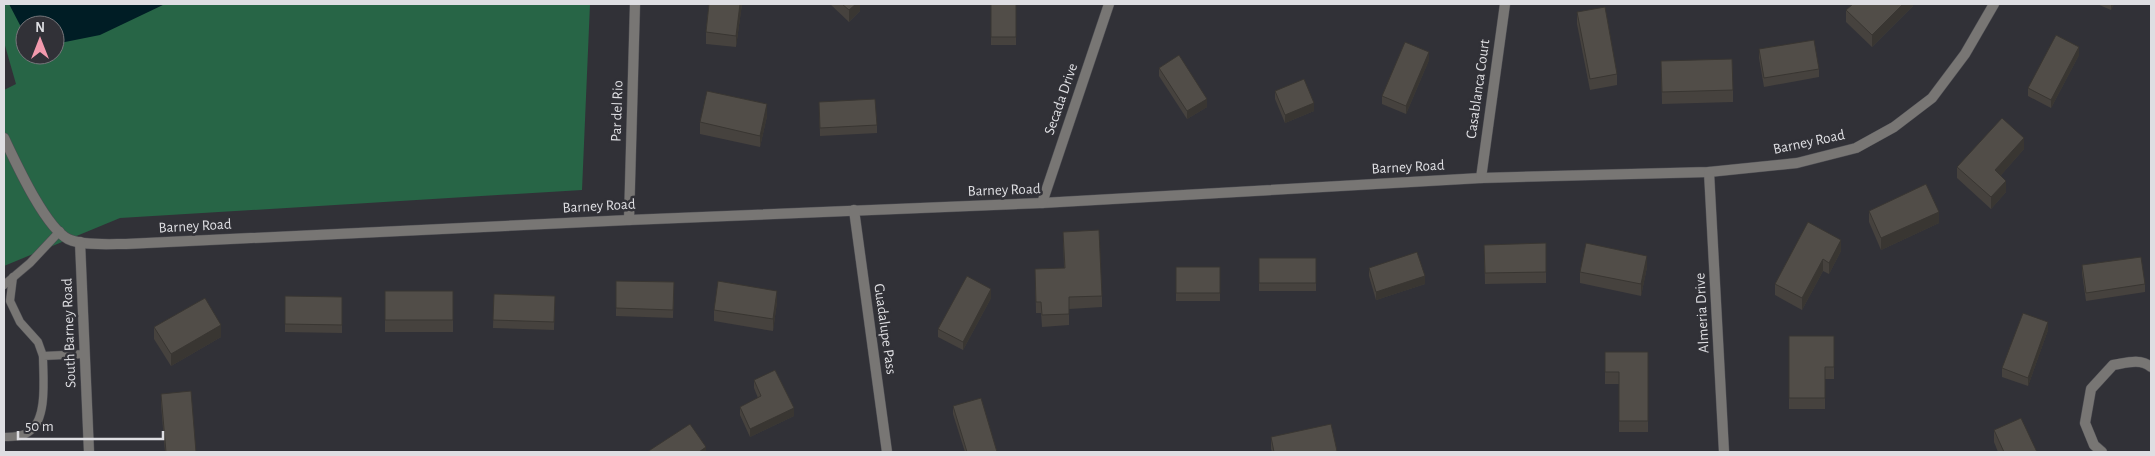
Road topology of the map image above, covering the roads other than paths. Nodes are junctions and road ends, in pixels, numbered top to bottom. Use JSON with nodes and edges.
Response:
{"nodes":[{"id":1,"x":636,"y":4,"type":"edge"},
{"id":2,"x":1109,"y":4,"type":"edge"},
{"id":3,"x":1505,"y":4,"type":"edge"},
{"id":4,"x":1994,"y":4,"type":"edge"},
{"id":5,"x":4,"y":138,"type":"edge"},
{"id":6,"x":1709,"y":172,"type":"junction"},
{"id":7,"x":1481,"y":178,"type":"junction"},
{"id":8,"x":1042,"y":203,"type":"junction"},
{"id":9,"x":854,"y":210,"type":"junction"},
{"id":10,"x":629,"y":220,"type":"junction"},
{"id":11,"x":60,"y":231,"type":"junction"},
{"id":12,"x":80,"y":242,"type":"junction"},
{"id":13,"x":13,"y":277,"type":"junction"},
{"id":14,"x":4,"y":285,"type":"edge"},
{"id":15,"x":85,"y":354,"type":"junction"},
{"id":16,"x":43,"y":356,"type":"junction"},
{"id":17,"x":2151,"y":367,"type":"edge"},
{"id":18,"x":4,"y":438,"type":"edge"},
{"id":19,"x":89,"y":452,"type":"edge"},
{"id":20,"x":886,"y":452,"type":"edge"},
{"id":21,"x":1724,"y":452,"type":"edge"},
{"id":22,"x":2102,"y":452,"type":"edge"}],
"edges":[{"from":1,"to":10,"type":"street","name":"Par del Rio"},
{"from":2,"to":8,"type":"street","name":"Secada Drive"},
{"from":3,"to":7,"type":"street","name":"Casablanca Court"},
{"from":4,"to":6,"type":"street","name":"Barney Road"},
{"from":5,"to":11,"type":"street","name":"Barney Road"},
{"from":6,"to":7,"type":"street","name":"Barney Road"},
{"from":6,"to":21,"type":"street","name":"Almeria Drive"},
{"from":7,"to":8,"type":"street","name":"Barney Road"},
{"from":8,"to":9,"type":"street","name":"Barney Road"},
{"from":9,"to":10,"type":"street","name":"Barney Road"},
{"from":9,"to":20,"type":"street","name":"Guadalupe Pass"},
{"from":10,"to":12,"type":"street","name":"Barney Road"},
{"from":11,"to":12,"type":"street","name":"Barney Road"},
{"from":11,"to":13,"type":"lane"},
{"from":12,"to":15,"type":"street","name":"South Barney Road"},
{"from":13,"to":14,"type":"lane"},
{"from":13,"to":16,"type":"lane"},
{"from":15,"to":16,"type":"lane"},
{"from":15,"to":19,"type":"street","name":"South Barney Road"},
{"from":16,"to":18,"type":"lane"},
{"from":17,"to":22,"type":"street"}]}
